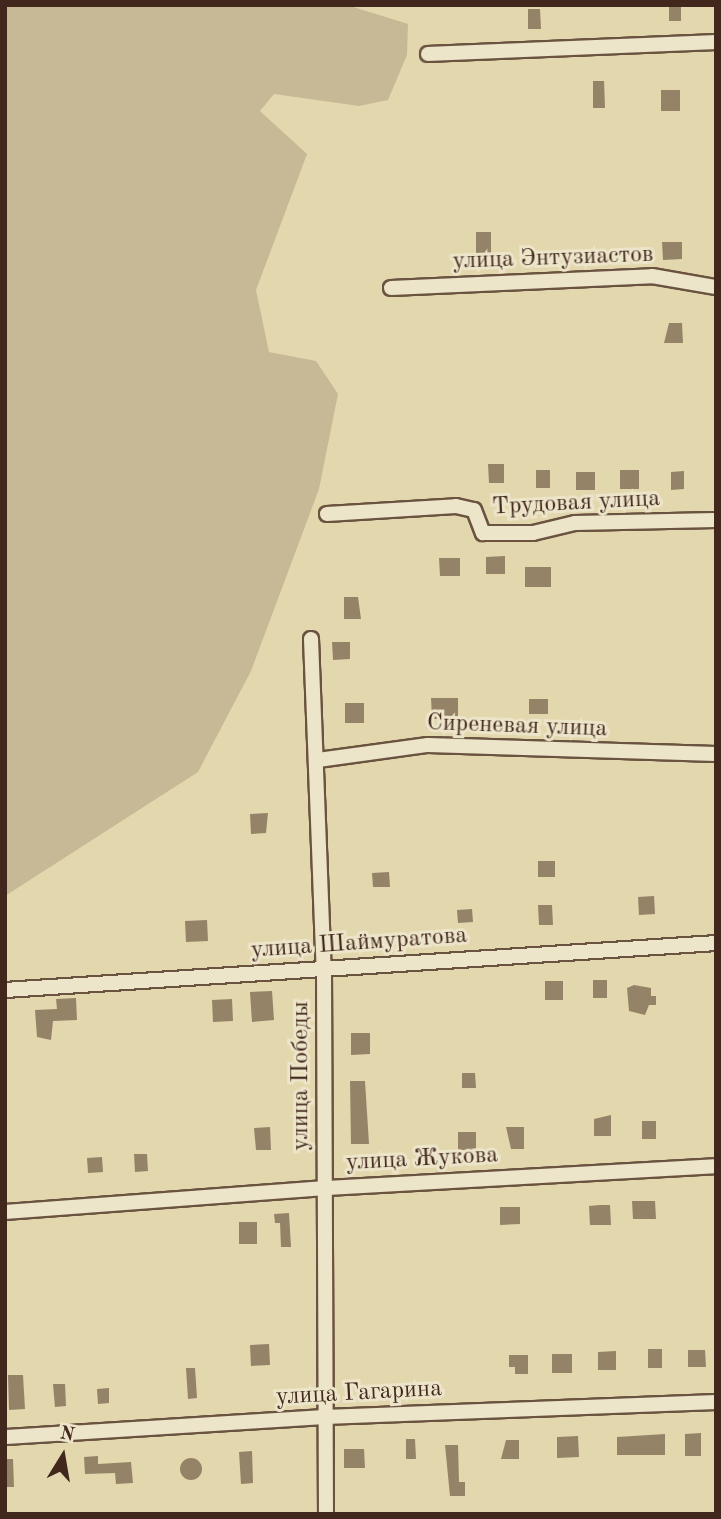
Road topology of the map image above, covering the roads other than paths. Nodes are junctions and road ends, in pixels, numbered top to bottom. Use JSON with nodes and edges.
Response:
{"nodes":[{"id":1,"x":716,"y":42,"type":"edge"},
{"id":2,"x":428,"y":54,"type":"dead end"},
{"id":3,"x":716,"y":287,"type":"edge"},
{"id":4,"x":391,"y":288,"type":"dead end"},
{"id":5,"x":327,"y":514,"type":"dead end"},
{"id":6,"x":716,"y":520,"type":"edge"},
{"id":7,"x":311,"y":639,"type":"dead end"},
{"id":8,"x":716,"y":754,"type":"edge"},
{"id":9,"x":318,"y":760,"type":"junction"},
{"id":10,"x":716,"y":943,"type":"edge"},
{"id":11,"x":324,"y":970,"type":"junction"},
{"id":12,"x":5,"y":990,"type":"edge"},
{"id":13,"x":716,"y":1166,"type":"edge"},
{"id":14,"x":325,"y":1188,"type":"junction"},
{"id":15,"x":5,"y":1212,"type":"edge"},
{"id":16,"x":716,"y":1402,"type":"edge"},
{"id":17,"x":325,"y":1417,"type":"junction"},
{"id":18,"x":5,"y":1437,"type":"edge"},
{"id":19,"x":326,"y":1514,"type":"edge"}],
"edges":[{"from":1,"to":2,"type":"street"},
{"from":3,"to":4,"type":"street","name":"улица Энтузиастов"},
{"from":5,"to":6,"type":"street","name":"Трудовая улица"},
{"from":7,"to":9,"type":"street","name":"улица Победы"},
{"from":8,"to":9,"type":"street","name":"Сиреневая улица"},
{"from":9,"to":11,"type":"street","name":"улица Победы"},
{"from":10,"to":11,"type":"street","name":"улица Шаймуратова"},
{"from":11,"to":12,"type":"street","name":"улица Шаймуратова"},
{"from":11,"to":14,"type":"street","name":"улица Победы"},
{"from":13,"to":14,"type":"street","name":"улица Жукова"},
{"from":14,"to":15,"type":"street","name":"улица Жукова"},
{"from":14,"to":17,"type":"street","name":"улица Победы"},
{"from":16,"to":17,"type":"street","name":"улица Гагарина"},
{"from":17,"to":18,"type":"street","name":"улица Гагарина"},
{"from":17,"to":19,"type":"street","name":"улица Победы"}]}
